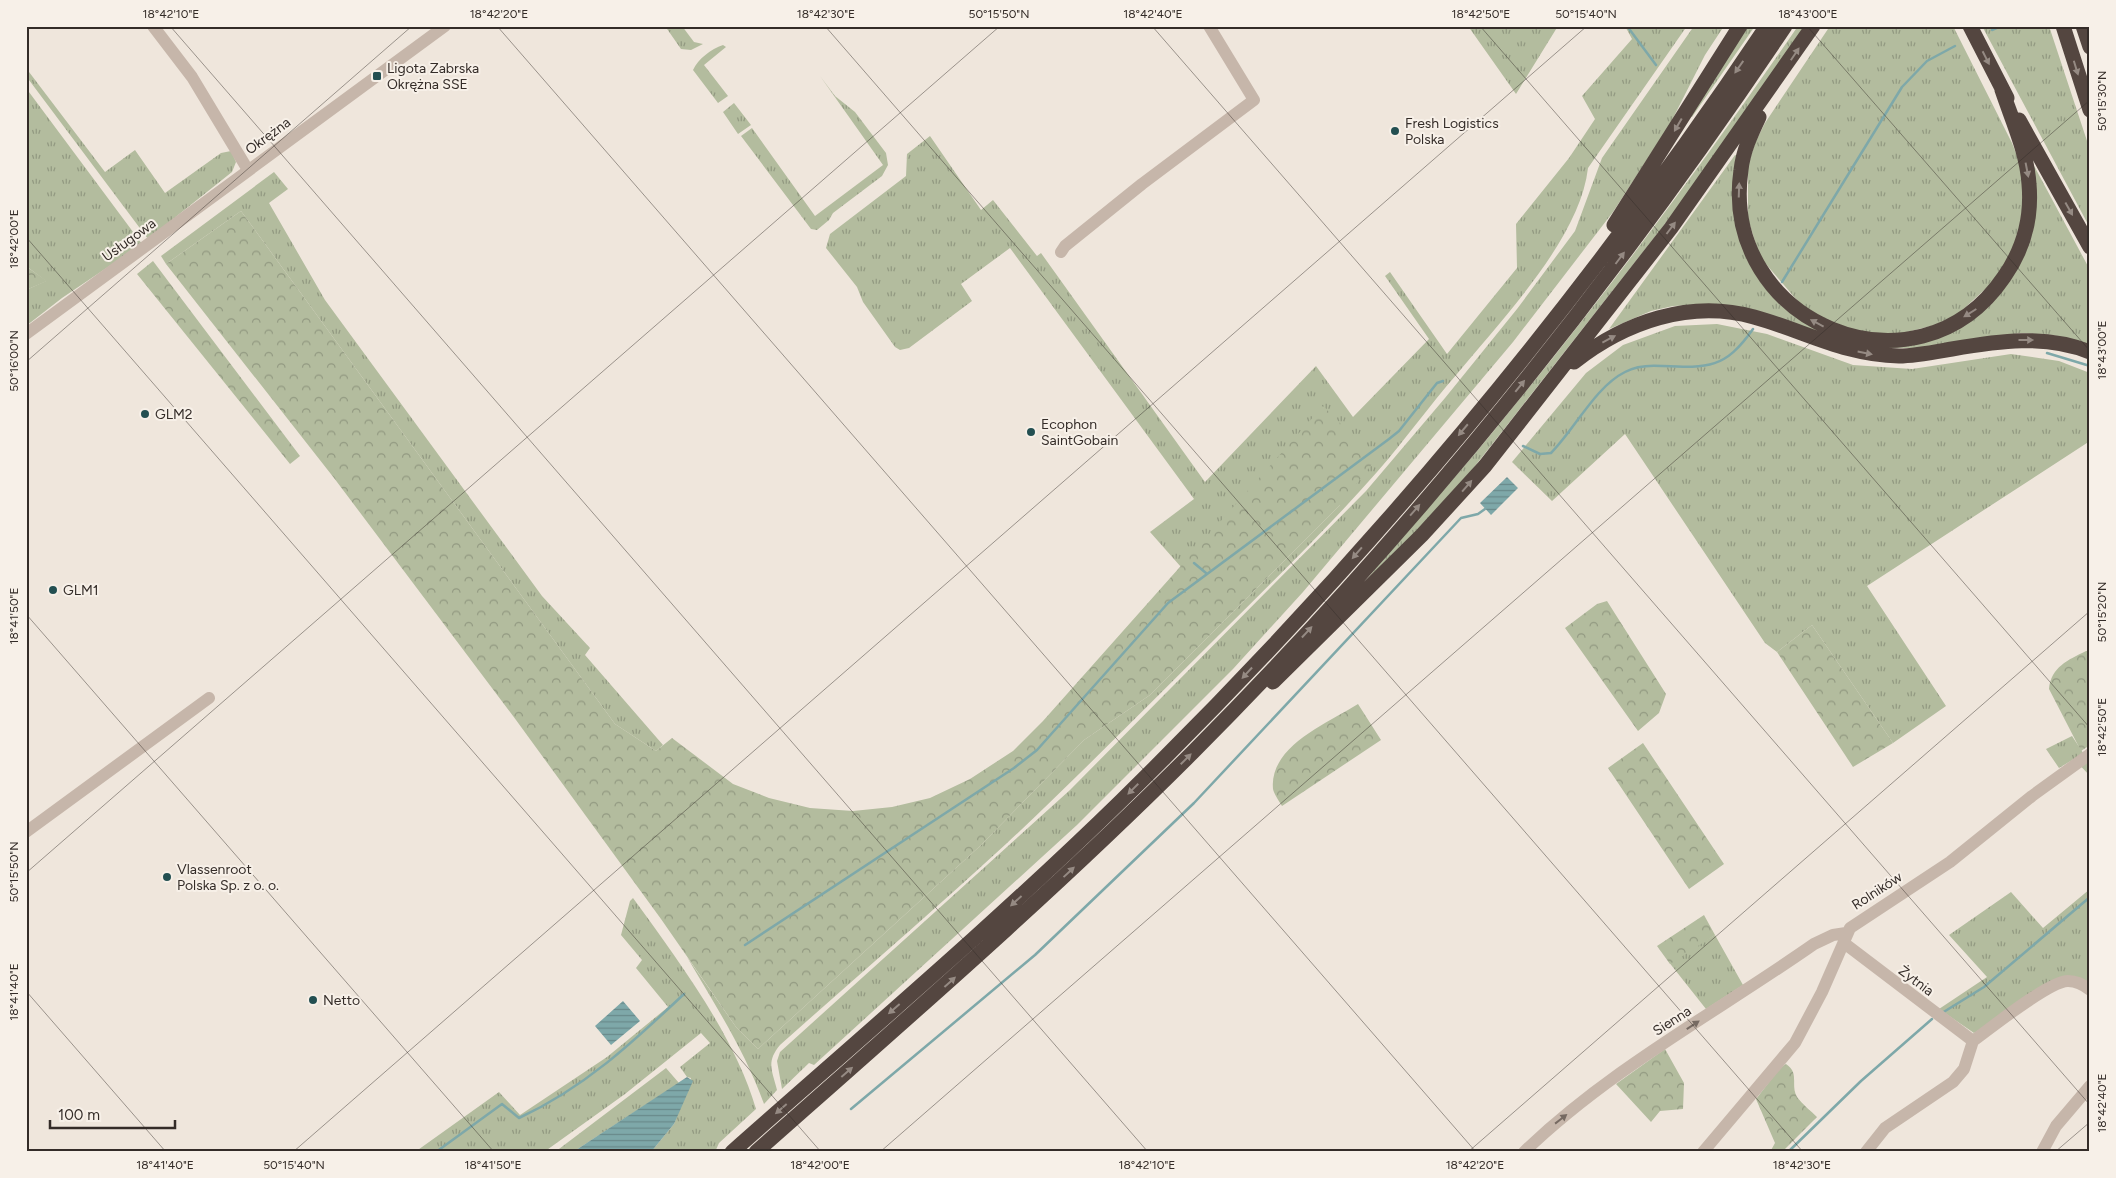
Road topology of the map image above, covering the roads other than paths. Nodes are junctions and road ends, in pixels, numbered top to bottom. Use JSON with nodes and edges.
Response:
{"nodes":[{"id":1,"x":153,"y":26,"type":"edge"},
{"id":2,"x":445,"y":26,"type":"edge"},
{"id":3,"x":1209,"y":26,"type":"edge"},
{"id":4,"x":1740,"y":26,"type":"edge"},
{"id":5,"x":1766,"y":26,"type":"edge"},
{"id":6,"x":1785,"y":26,"type":"edge"},
{"id":7,"x":1813,"y":26,"type":"edge"},
{"id":8,"x":1970,"y":26,"type":"edge"},
{"id":9,"x":2063,"y":26,"type":"edge"},
{"id":10,"x":2083,"y":26,"type":"edge"},
{"id":11,"x":2090,"y":47,"type":"edge"},
{"id":12,"x":1776,"y":81,"type":"junction"},
{"id":13,"x":2002,"y":90,"type":"junction"},
{"id":14,"x":2090,"y":110,"type":"edge"},
{"id":15,"x":248,"y":170,"type":"junction"},
{"id":16,"x":2090,"y":247,"type":"edge"},
{"id":17,"x":1061,"y":252,"type":"dead end"},
{"id":18,"x":26,"y":334,"type":"edge"},
{"id":19,"x":1538,"y":338,"type":"junction"},
{"id":20,"x":2090,"y":352,"type":"edge"},
{"id":21,"x":1556,"y":378,"type":"junction"},
{"id":22,"x":209,"y":698,"type":"dead end"},
{"id":23,"x":1226,"y":718,"type":"junction"},
{"id":24,"x":2090,"y":754,"type":"edge"},
{"id":25,"x":26,"y":832,"type":"edge"},
{"id":26,"x":1845,"y":938,"type":"junction"},
{"id":27,"x":2090,"y":990,"type":"edge"},
{"id":28,"x":1973,"y":1041,"type":"junction"},
{"id":29,"x":2090,"y":1086,"type":"edge"},
{"id":30,"x":732,"y":1152,"type":"edge"},
{"id":31,"x":756,"y":1152,"type":"edge"},
{"id":32,"x":1524,"y":1152,"type":"edge"},
{"id":33,"x":1703,"y":1152,"type":"edge"},
{"id":34,"x":1866,"y":1152,"type":"edge"},
{"id":35,"x":2042,"y":1152,"type":"edge"}],
"edges":[{"from":1,"to":15,"type":"street","name":"Okrężna"},
{"from":2,"to":15,"type":"street","name":"Okrężna"},
{"from":3,"to":17,"type":"street"},
{"from":4,"to":19,"type":"highway","one_way":true},
{"from":5,"to":19,"type":"highway","one_way":true},
{"from":23,"to":6,"type":"highway","one_way":true},
{"from":12,"to":7,"type":"highway","one_way":true},
{"from":8,"to":13,"type":"highway","one_way":true},
{"from":9,"to":14,"type":"highway","one_way":true},
{"from":10,"to":11,"type":"highway"},
{"from":13,"to":12,"type":"highway","one_way":true},
{"from":21,"to":12,"type":"highway","one_way":true},
{"from":13,"to":16,"type":"highway","one_way":true},
{"from":15,"to":18,"type":"street","name":"Usługowa"},
{"from":19,"to":30,"type":"highway","one_way":true},
{"from":21,"to":20,"type":"highway","one_way":true},
{"from":23,"to":21,"type":"highway","one_way":true},
{"from":22,"to":25,"type":"street"},
{"from":31,"to":23,"type":"highway","one_way":true},
{"from":24,"to":26,"type":"street","name":"Rolników"},
{"from":26,"to":28,"type":"street","name":"Żytnia"},
{"from":32,"to":26,"type":"street","name":"Sienna","one_way":true},
{"from":26,"to":33,"type":"street","name":"Rolników"},
{"from":27,"to":28,"type":"street"},
{"from":28,"to":34,"type":"street"},
{"from":29,"to":35,"type":"street"}]}
